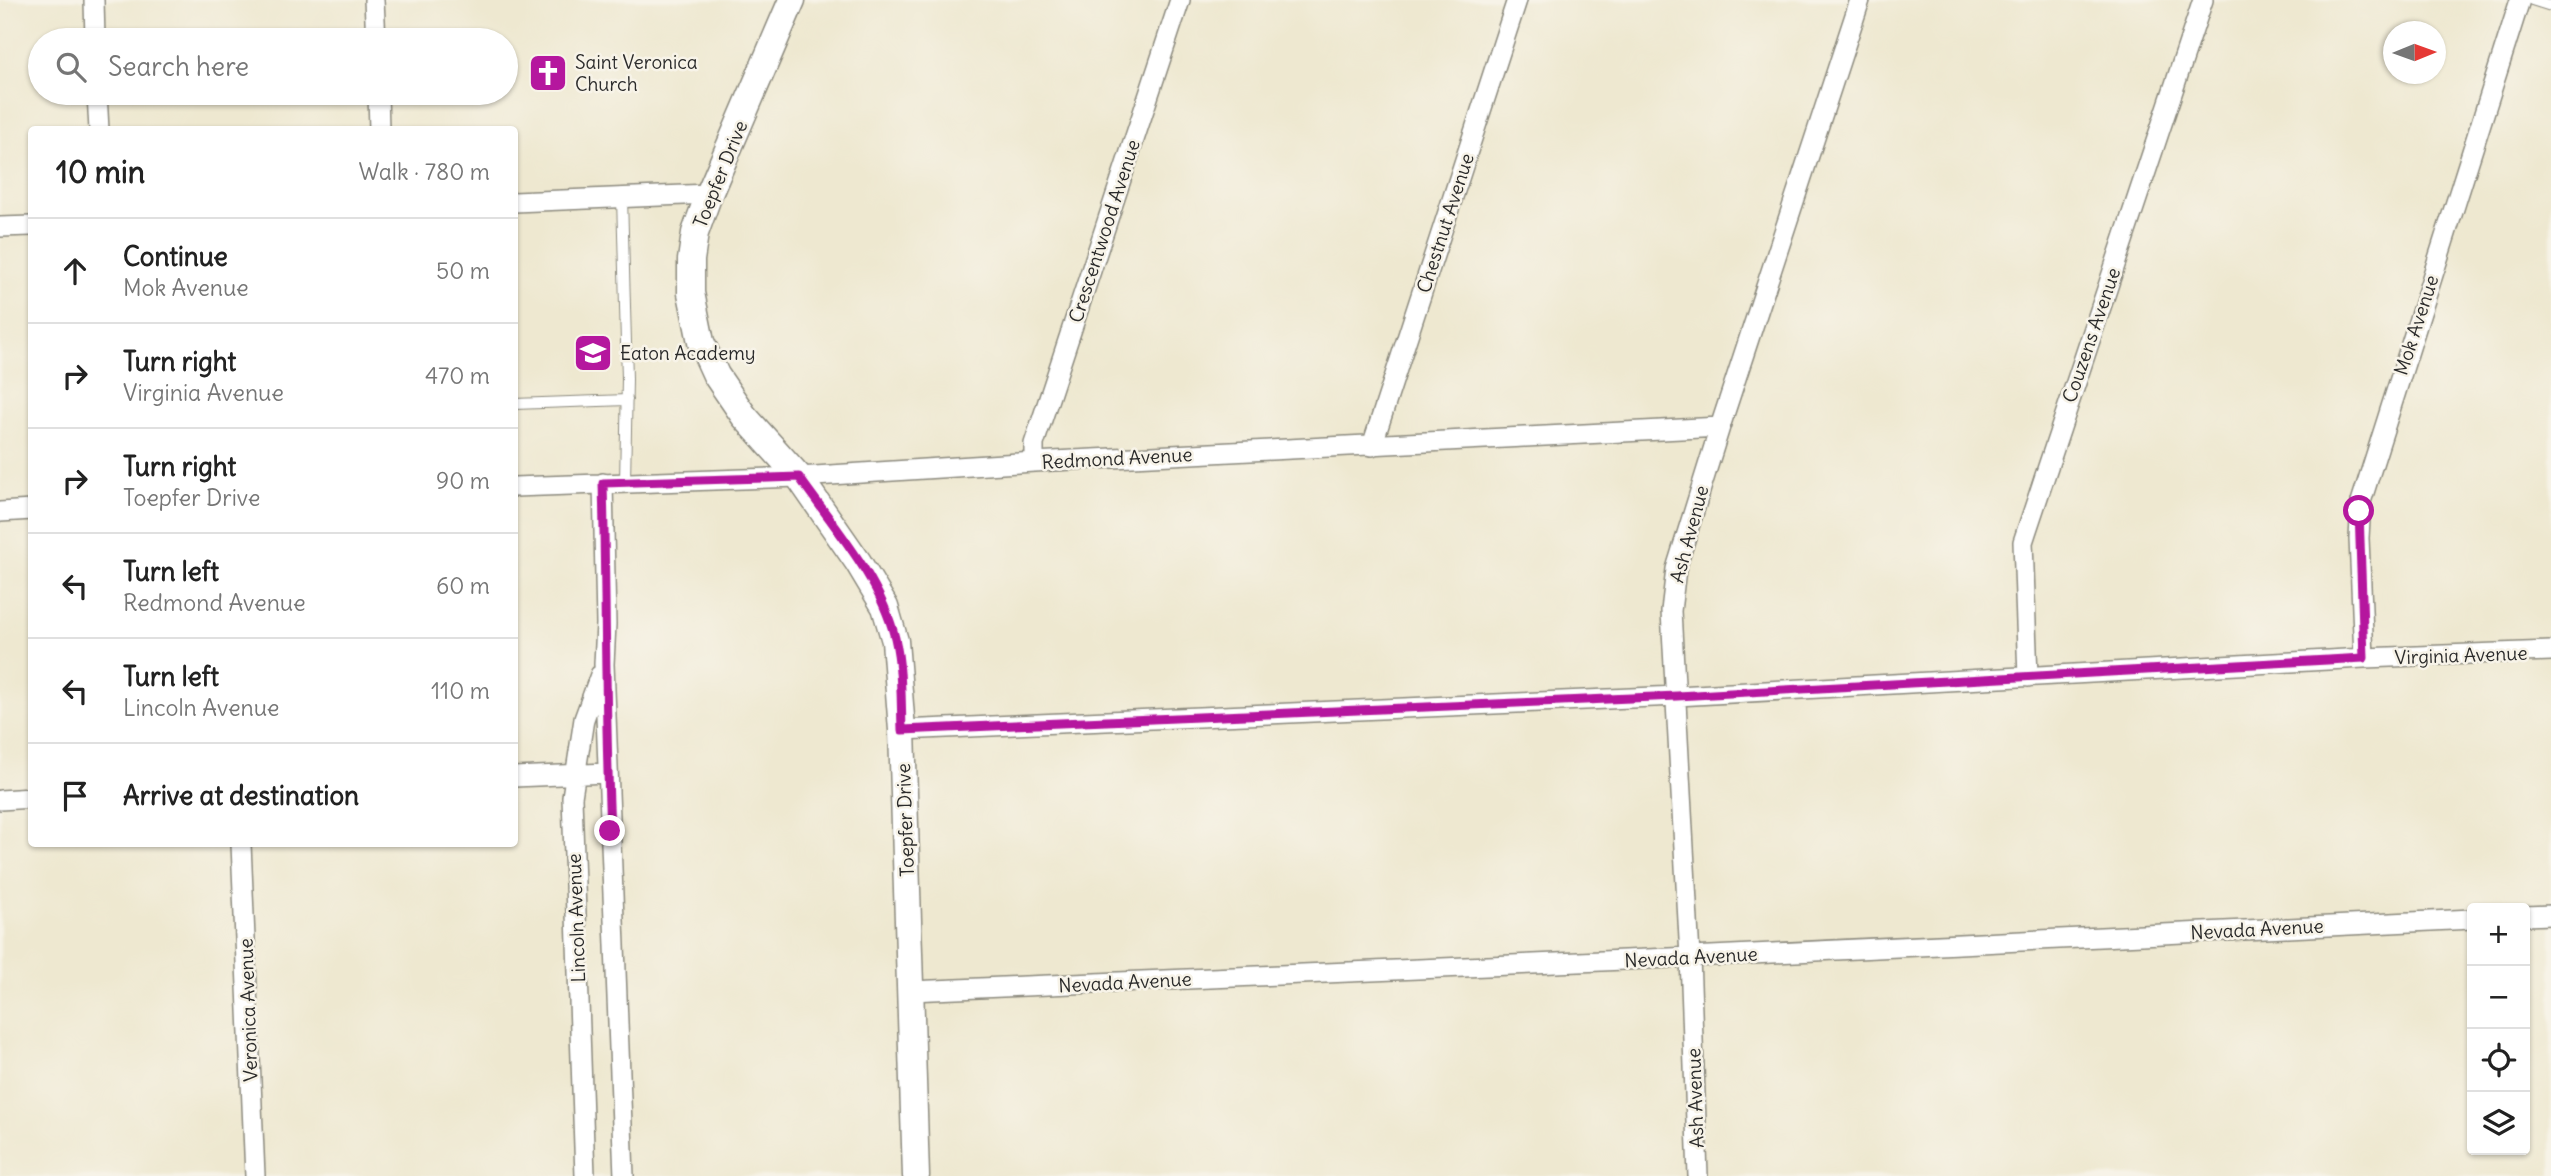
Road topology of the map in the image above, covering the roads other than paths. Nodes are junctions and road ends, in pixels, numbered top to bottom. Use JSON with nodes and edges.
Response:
{"nodes":[{"id":1,"x":94,"y":0,"type":"edge"},
{"id":2,"x":374,"y":0,"type":"edge"},
{"id":3,"x":792,"y":0,"type":"edge"},
{"id":4,"x":1180,"y":0,"type":"edge"},
{"id":5,"x":1517,"y":0,"type":"edge"},
{"id":6,"x":1860,"y":0,"type":"edge"},
{"id":7,"x":2203,"y":0,"type":"edge"},
{"id":8,"x":2521,"y":0,"type":"edge"},
{"id":9,"x":2532,"y":0,"type":"edge"},
{"id":10,"x":2551,"y":6,"type":"edge"},
{"id":11,"x":95,"y":28,"type":"edge"},
{"id":12,"x":375,"y":28,"type":"edge"},
{"id":13,"x":98,"y":105,"type":"edge"},
{"id":14,"x":378,"y":105,"type":"edge"},
{"id":15,"x":99,"y":126,"type":"edge"},
{"id":16,"x":379,"y":126,"type":"edge"},
{"id":17,"x":709,"y":194,"type":"junction"},
{"id":18,"x":622,"y":197,"type":"junction"},
{"id":19,"x":518,"y":202,"type":"edge"},
{"id":20,"x":28,"y":226,"type":"edge"},
{"id":21,"x":0,"y":227,"type":"edge"},
{"id":22,"x":627,"y":400,"type":"junction"},
{"id":23,"x":518,"y":404,"type":"edge"},
{"id":24,"x":1720,"y":427,"type":"junction"},
{"id":25,"x":1372,"y":446,"type":"junction"},
{"id":26,"x":1034,"y":462,"type":"junction"},
{"id":27,"x":799,"y":477,"type":"junction"},
{"id":28,"x":625,"y":482,"type":"junction"},
{"id":29,"x":603,"y":483,"type":"junction"},
{"id":30,"x":518,"y":487,"type":"edge"},
{"id":31,"x":28,"y":510,"type":"edge"},
{"id":32,"x":0,"y":512,"type":"edge"},
{"id":33,"x":2551,"y":651,"type":"edge"},
{"id":34,"x":2364,"y":658,"type":"junction"},
{"id":35,"x":604,"y":664,"type":"junction"},
{"id":36,"x":2028,"y":677,"type":"junction"},
{"id":37,"x":1677,"y":696,"type":"junction"},
{"id":38,"x":902,"y":730,"type":"junction"},
{"id":39,"x":607,"y":773,"type":"junction"},
{"id":40,"x":574,"y":775,"type":"junction"},
{"id":41,"x":518,"y":777,"type":"edge"},
{"id":42,"x":28,"y":798,"type":"edge"},
{"id":43,"x":0,"y":800,"type":"edge"},
{"id":44,"x":241,"y":847,"type":"edge"},
{"id":45,"x":2551,"y":915,"type":"edge"},
{"id":46,"x":2530,"y":916,"type":"edge"},
{"id":47,"x":2467,"y":919,"type":"edge"},
{"id":48,"x":1690,"y":957,"type":"junction"},
{"id":49,"x":910,"y":991,"type":"junction"},
{"id":50,"x":255,"y":1176,"type":"edge"},
{"id":51,"x":585,"y":1176,"type":"edge"},
{"id":52,"x":624,"y":1176,"type":"edge"},
{"id":53,"x":916,"y":1176,"type":"edge"},
{"id":54,"x":1698,"y":1176,"type":"edge"}],
"edges":[{"from":1,"to":11,"type":"street"},
{"from":2,"to":12,"type":"street"},
{"from":3,"to":17,"type":"street","name":"Toepfer Drive"},
{"from":4,"to":26,"type":"street","name":"Crescentwood Avenue"},
{"from":5,"to":25,"type":"street","name":"Chestnut Avenue"},
{"from":6,"to":24,"type":"street","name":"Ash Avenue"},
{"from":7,"to":36,"type":"street","name":"Couzens Avenue"},
{"from":8,"to":34,"type":"street","name":"Mok Avenue"},
{"from":9,"to":10,"type":"lane"},
{"from":13,"to":15,"type":"street"},
{"from":14,"to":16,"type":"street"},
{"from":17,"to":18,"type":"street"},
{"from":17,"to":27,"type":"street","name":"Toepfer Drive"},
{"from":18,"to":19,"type":"street"},
{"from":18,"to":22,"type":"lane"},
{"from":20,"to":21,"type":"street"},
{"from":22,"to":23,"type":"lane"},
{"from":22,"to":28,"type":"lane"},
{"from":24,"to":25,"type":"street","name":"Redmond Avenue"},
{"from":24,"to":37,"type":"street","name":"Ash Avenue"},
{"from":25,"to":26,"type":"street","name":"Redmond Avenue"},
{"from":26,"to":27,"type":"street","name":"Redmond Avenue"},
{"from":27,"to":28,"type":"street","name":"Redmond Avenue"},
{"from":27,"to":38,"type":"street","name":"Toepfer Drive"},
{"from":28,"to":29,"type":"street","name":"Redmond Avenue"},
{"from":29,"to":30,"type":"street","name":"Redmond Avenue"},
{"from":29,"to":35,"type":"street","name":"Lincoln Avenue"},
{"from":31,"to":32,"type":"street"},
{"from":33,"to":34,"type":"street","name":"Virginia Avenue"},
{"from":34,"to":36,"type":"street","name":"Virginia Avenue"},
{"from":35,"to":39,"type":"street","name":"Lincoln Avenue"},
{"from":35,"to":40,"type":"street","name":"Lincoln Avenue"},
{"from":36,"to":37,"type":"street","name":"Virginia Avenue"},
{"from":37,"to":38,"type":"street","name":"Virginia Avenue"},
{"from":37,"to":48,"type":"street","name":"Ash Avenue"},
{"from":38,"to":49,"type":"street","name":"Toepfer Drive"},
{"from":39,"to":40,"type":"street"},
{"from":39,"to":52,"type":"street","name":"Lincoln Avenue"},
{"from":40,"to":41,"type":"street"},
{"from":40,"to":51,"type":"street","name":"Lincoln Avenue"},
{"from":42,"to":43,"type":"street"},
{"from":44,"to":50,"type":"street","name":"Veronica Avenue"},
{"from":45,"to":46,"type":"street"},
{"from":47,"to":48,"type":"street","name":"Nevada Avenue"},
{"from":48,"to":49,"type":"street","name":"Nevada Avenue"},
{"from":48,"to":54,"type":"street","name":"Ash Avenue"},
{"from":49,"to":53,"type":"street","name":"Toepfer Drive"}]}
